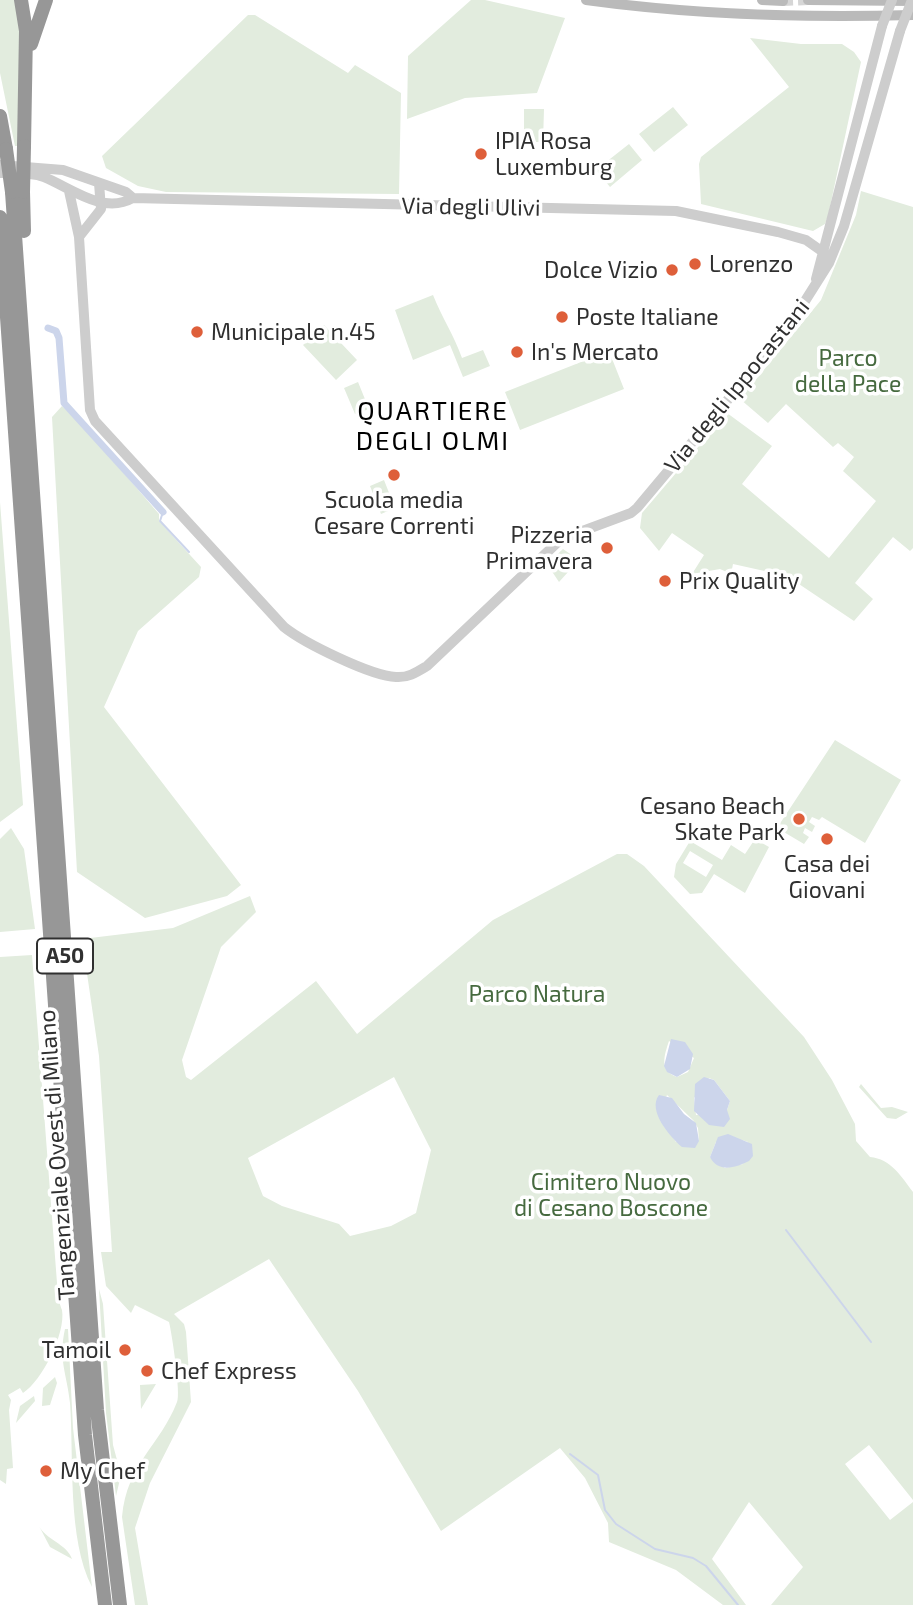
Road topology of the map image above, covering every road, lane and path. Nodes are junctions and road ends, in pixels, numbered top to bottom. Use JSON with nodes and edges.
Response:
{"nodes":[{"id":1,"x":21,"y":0,"type":"edge"},
{"id":2,"x":46,"y":0,"type":"edge"},
{"id":3,"x":586,"y":0,"type":"edge"},
{"id":4,"x":762,"y":0,"type":"edge"},
{"id":5,"x":808,"y":0,"type":"edge"},
{"id":6,"x":892,"y":0,"type":"edge"},
{"id":7,"x":912,"y":0,"type":"edge"},
{"id":8,"x":783,"y":1,"type":"edge"},
{"id":9,"x":913,"y":15,"type":"edge"},
{"id":10,"x":26,"y":70,"type":"junction"},
{"id":11,"x":0,"y":116,"type":"edge"},
{"id":12,"x":0,"y":165,"type":"edge"},
{"id":13,"x":0,"y":173,"type":"edge"},
{"id":14,"x":80,"y":174,"type":"junction"},
{"id":15,"x":99,"y":183,"type":"junction"},
{"id":16,"x":69,"y":191,"type":"junction"},
{"id":17,"x":18,"y":192,"type":"junction"},
{"id":18,"x":133,"y":198,"type":"junction"},
{"id":19,"x":102,"y":202,"type":"junction"},
{"id":20,"x":0,"y":217,"type":"edge"},
{"id":21,"x":829,"y":234,"type":"junction"},
{"id":22,"x":79,"y":237,"type":"junction"},
{"id":23,"x":806,"y":240,"type":"junction"},
{"id":24,"x":835,"y":248,"type":"junction"},
{"id":25,"x":822,"y":252,"type":"junction"},
{"id":26,"x":814,"y":290,"type":"junction"},
{"id":27,"x":0,"y":297,"type":"edge"},
{"id":28,"x":11,"y":365,"type":"junction"},
{"id":29,"x":105,"y":1605,"type":"edge"},
{"id":30,"x":120,"y":1605,"type":"edge"}],
"edges":[{"from":1,"to":10,"type":"highway"},
{"from":2,"to":10,"type":"highway"},
{"from":3,"to":9,"type":"main road"},
{"from":4,"to":8,"type":"main road"},
{"from":5,"to":7,"type":"main road"},
{"from":6,"to":21,"type":"street","bridge":true},
{"from":7,"to":24,"type":"street","bridge":true},
{"from":10,"to":17,"type":"highway","bridge":true},
{"from":11,"to":17,"type":"highway","name":"Tangenziale Ovest di Milano","number":"A50","bridge":true},
{"from":12,"to":14,"type":"street","name":"Via degli Ulivi"},
{"from":13,"to":16,"type":"street","name":"Via degli Ulivi"},
{"from":14,"to":15,"type":"street","name":"Via degli Ulivi"},
{"from":14,"to":16,"type":"street"},
{"from":15,"to":18,"type":"street","name":"Via degli Ulivi"},
{"from":15,"to":19,"type":"street"},
{"from":16,"to":19,"type":"street","name":"Via degli Ulivi"},
{"from":16,"to":22,"type":"street"},
{"from":17,"to":30,"type":"highway","name":"Tangenziale Ovest di Milano","number":"A50"},
{"from":18,"to":19,"type":"street","name":"Via degli Ulivi"},
{"from":18,"to":23,"type":"street","name":"Via degli Ulivi"},
{"from":19,"to":22,"type":"street"},
{"from":20,"to":28,"type":"highway","name":"Tangenziale Ovest di Milano","number":"A50"},
{"from":21,"to":23,"type":"street","name":"Via degli Ulivi"},
{"from":21,"to":24,"type":"street"},
{"from":21,"to":25,"type":"street"},
{"from":22,"to":26,"type":"street","name":"Via degli Ippocastani"},
{"from":23,"to":25,"type":"street","name":"Via degli Ulivi"},
{"from":24,"to":25,"type":"street"},
{"from":24,"to":26,"type":"street"},
{"from":25,"to":26,"type":"street"},
{"from":27,"to":28,"type":"highway"},
{"from":28,"to":29,"type":"highway","name":"Tangenziale Ovest di Milano","number":"A50"}]}
